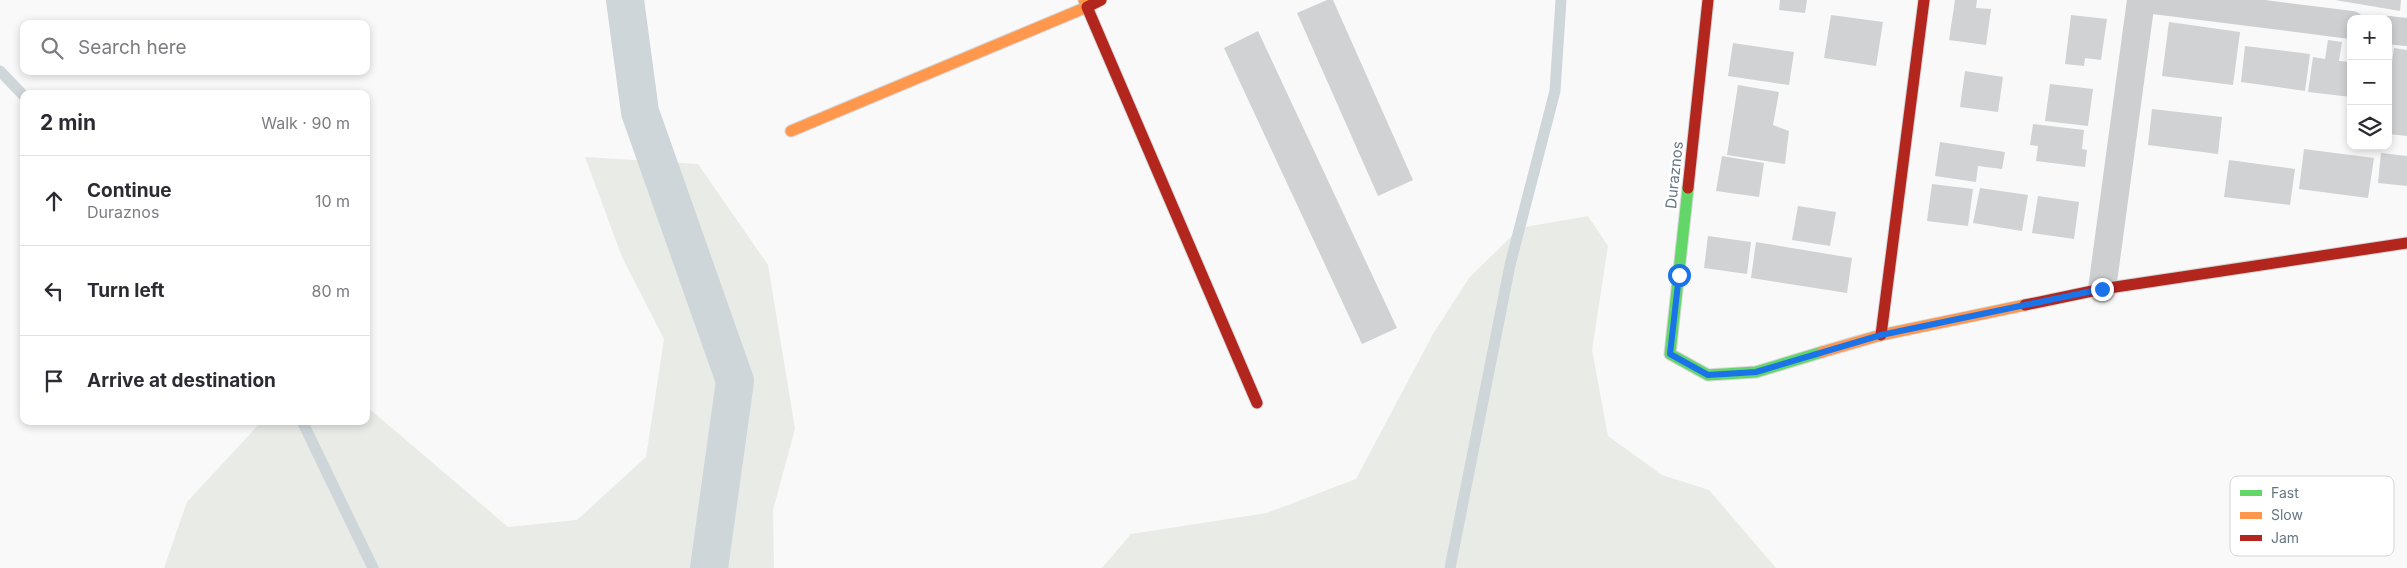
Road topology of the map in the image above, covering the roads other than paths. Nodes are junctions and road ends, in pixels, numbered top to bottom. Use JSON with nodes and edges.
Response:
{"nodes":[{"id":1,"x":1101,"y":0,"type":"edge"},
{"id":2,"x":1708,"y":0,"type":"edge"},
{"id":3,"x":1924,"y":0,"type":"edge"},
{"id":4,"x":2141,"y":0,"type":"edge"},
{"id":5,"x":2154,"y":0,"type":"edge"},
{"id":6,"x":1085,"y":4,"type":"edge"},
{"id":7,"x":2347,"y":24,"type":"edge"},
{"id":8,"x":2392,"y":30,"type":"edge"},
{"id":9,"x":2407,"y":32,"type":"edge"},
{"id":10,"x":791,"y":131,"type":"dead end"},
{"id":11,"x":2407,"y":243,"type":"edge"},
{"id":12,"x":2102,"y":289,"type":"junction"},
{"id":13,"x":1881,"y":335,"type":"junction"},
{"id":14,"x":1257,"y":403,"type":"dead end"}],
"edges":[{"from":1,"to":6,"type":"street"},
{"from":2,"to":13,"type":"street","name":"Duraznos"},
{"from":3,"to":13,"type":"street"},
{"from":4,"to":12,"type":"street"},
{"from":5,"to":7,"type":"street"},
{"from":6,"to":10,"type":"street"},
{"from":6,"to":14,"type":"street"},
{"from":8,"to":9,"type":"street"},
{"from":11,"to":12,"type":"street"},
{"from":12,"to":13,"type":"street"}]}
